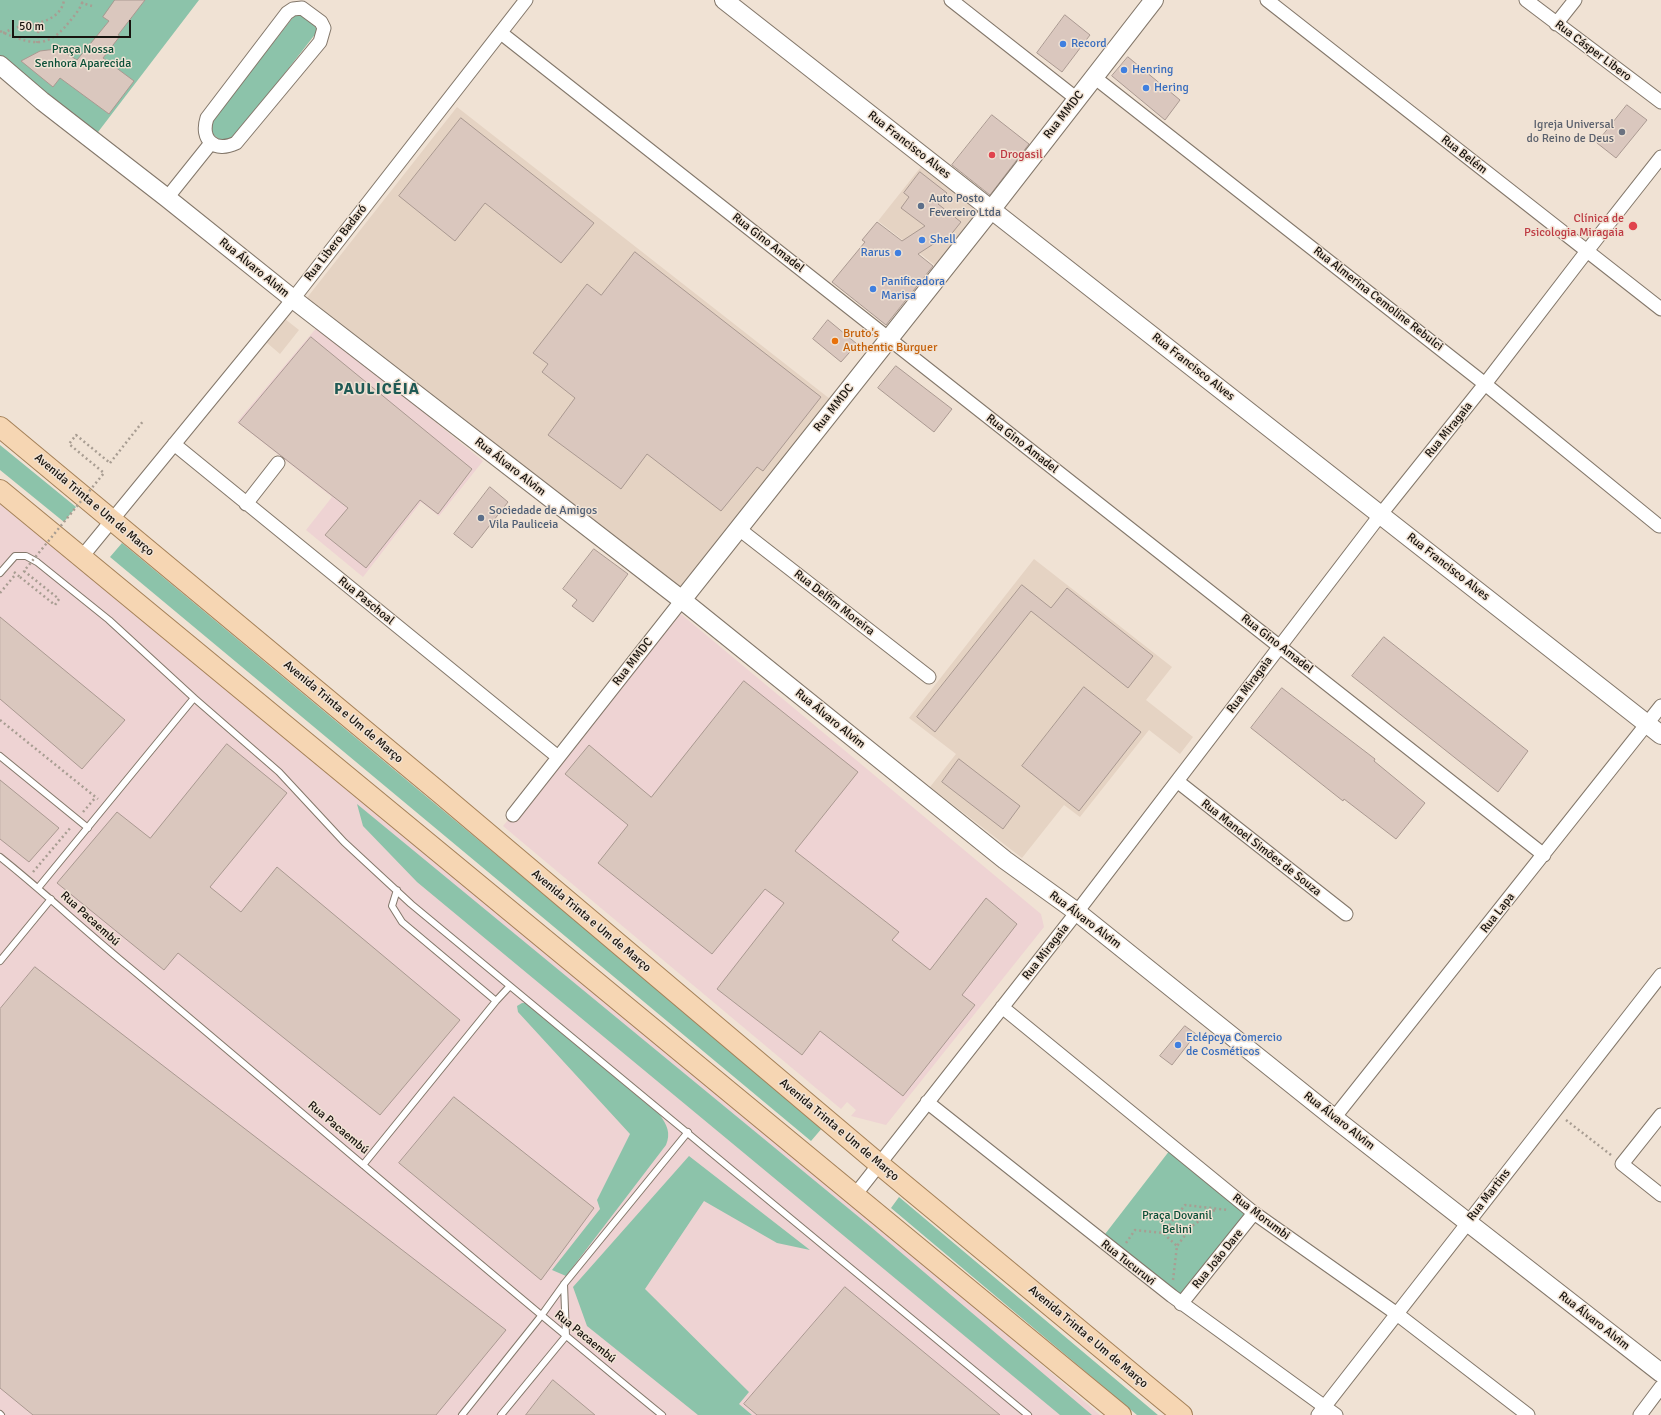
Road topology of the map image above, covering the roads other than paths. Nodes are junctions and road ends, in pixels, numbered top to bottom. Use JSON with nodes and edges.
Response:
{"nodes":[{"id":1,"x":526,"y":0,"type":"edge"},
{"id":2,"x":724,"y":0,"type":"edge"},
{"id":3,"x":951,"y":0,"type":"edge"},
{"id":4,"x":1154,"y":0,"type":"edge"},
{"id":5,"x":1267,"y":0,"type":"edge"},
{"id":6,"x":1526,"y":0,"type":"edge"},
{"id":7,"x":1575,"y":0,"type":"edge"},
{"id":8,"x":1556,"y":24,"type":"junction"},
{"id":9,"x":501,"y":32,"type":"junction"},
{"id":10,"x":0,"y":66,"type":"edge"},
{"id":11,"x":1094,"y":77,"type":"junction"},
{"id":12,"x":1077,"y":99,"type":"junction"},
{"id":13,"x":1661,"y":102,"type":"edge"},
{"id":14,"x":211,"y":143,"type":"junction"},
{"id":15,"x":1661,"y":157,"type":"edge"},
{"id":16,"x":167,"y":198,"type":"junction"},
{"id":17,"x":991,"y":210,"type":"junction"},
{"id":18,"x":1587,"y":251,"type":"junction"},
{"id":19,"x":293,"y":299,"type":"junction"},
{"id":20,"x":1661,"y":309,"type":"edge"},
{"id":21,"x":889,"y":339,"type":"junction"},
{"id":22,"x":1485,"y":384,"type":"junction"},
{"id":23,"x":0,"y":427,"type":"edge"},
{"id":24,"x":174,"y":444,"type":"junction"},
{"id":25,"x":278,"y":463,"type":"dead end"},
{"id":26,"x":0,"y":490,"type":"edge"},
{"id":27,"x":246,"y":504,"type":"junction"},
{"id":28,"x":1381,"y":514,"type":"junction"},
{"id":29,"x":112,"y":519,"type":"junction"},
{"id":30,"x":1659,"y":526,"type":"dead end"},
{"id":31,"x":739,"y":529,"type":"junction"},
{"id":32,"x":81,"y":558,"type":"junction"},
{"id":33,"x":0,"y":574,"type":"edge"},
{"id":34,"x":682,"y":600,"type":"junction"},
{"id":35,"x":1280,"y":647,"type":"junction"},
{"id":36,"x":929,"y":678,"type":"dead end"},
{"id":37,"x":194,"y":698,"type":"junction"},
{"id":38,"x":1661,"y":706,"type":"edge"},
{"id":39,"x":1654,"y":729,"type":"edge"},
{"id":40,"x":0,"y":756,"type":"edge"},
{"id":41,"x":558,"y":758,"type":"junction"},
{"id":42,"x":1177,"y":781,"type":"junction"},
{"id":43,"x":513,"y":815,"type":"dead end"},
{"id":44,"x":88,"y":828,"type":"junction"},
{"id":45,"x":1544,"y":855,"type":"junction"},
{"id":46,"x":0,"y":857,"type":"edge"},
{"id":47,"x":38,"y":888,"type":"junction"},
{"id":48,"x":397,"y":890,"type":"junction"},
{"id":49,"x":51,"y":899,"type":"junction"},
{"id":50,"x":1077,"y":912,"type":"junction"},
{"id":51,"x":1346,"y":914,"type":"dead end"},
{"id":52,"x":0,"y":961,"type":"edge"},
{"id":53,"x":1661,"y":975,"type":"edge"},
{"id":54,"x":510,"y":987,"type":"junction"},
{"id":55,"x":496,"y":1001,"type":"junction"},
{"id":56,"x":1002,"y":1007,"type":"junction"},
{"id":57,"x":927,"y":1102,"type":"junction"},
{"id":58,"x":1661,"y":1115,"type":"edge"},
{"id":59,"x":1334,"y":1118,"type":"junction"},
{"id":60,"x":688,"y":1132,"type":"junction"},
{"id":61,"x":879,"y":1164,"type":"junction"},
{"id":62,"x":364,"y":1165,"type":"junction"},
{"id":63,"x":1661,"y":1195,"type":"edge"},
{"id":64,"x":854,"y":1196,"type":"junction"},
{"id":65,"x":1254,"y":1213,"type":"junction"},
{"id":66,"x":1468,"y":1223,"type":"junction"},
{"id":67,"x":564,"y":1284,"type":"junction"},
{"id":68,"x":1176,"y":1300,"type":"junction"},
{"id":69,"x":1396,"y":1314,"type":"junction"},
{"id":70,"x":541,"y":1316,"type":"junction"},
{"id":71,"x":566,"y":1336,"type":"junction"},
{"id":72,"x":1661,"y":1373,"type":"edge"},
{"id":73,"x":1661,"y":1387,"type":"edge"},
{"id":74,"x":1321,"y":1410,"type":"edge"},
{"id":75,"x":462,"y":1415,"type":"edge"},
{"id":76,"x":501,"y":1415,"type":"edge"},
{"id":77,"x":662,"y":1415,"type":"edge"},
{"id":78,"x":1028,"y":1415,"type":"edge"},
{"id":79,"x":1121,"y":1415,"type":"edge"},
{"id":80,"x":1182,"y":1415,"type":"edge"},
{"id":81,"x":1336,"y":1415,"type":"edge"},
{"id":82,"x":1528,"y":1415,"type":"edge"},
{"id":83,"x":1640,"y":1415,"type":"edge"}],
"edges":[{"from":1,"to":9,"type":"street","name":"Rua Libero Badaró"},
{"from":2,"to":17,"type":"street","name":"Rua Francisco Alves"},
{"from":3,"to":12,"type":"street"},
{"from":4,"to":11,"type":"street","name":"Rua MMDC"},
{"from":5,"to":18,"type":"street","name":"Rua Belém"},
{"from":6,"to":8,"type":"street","name":"Rua Cásper Libero"},
{"from":7,"to":8,"type":"street"},
{"from":8,"to":13,"type":"street","name":"Rua Cásper Libero"},
{"from":9,"to":19,"type":"street","name":"Rua Libero Badaró"},
{"from":9,"to":21,"type":"street","name":"Rua Gino Amadel"},
{"from":10,"to":16,"type":"street","name":"Rua Álvaro Alvim"},
{"from":11,"to":12,"type":"street","name":"Rua MMDC"},
{"from":11,"to":22,"type":"street","name":"Rua Almerina Cemoline Rebulci"},
{"from":12,"to":17,"type":"street","name":"Rua MMDC"},
{"from":14,"to":14,"type":"street"},
{"from":14,"to":16,"type":"street"},
{"from":15,"to":18,"type":"street","name":"Rua Miragaia"},
{"from":16,"to":19,"type":"street","name":"Rua Álvaro Alvim"},
{"from":17,"to":21,"type":"street","name":"Rua MMDC"},
{"from":17,"to":28,"type":"street","name":"Rua Francisco Alves"},
{"from":18,"to":20,"type":"street","name":"Rua Belém"},
{"from":18,"to":22,"type":"street","name":"Rua Miragaia"},
{"from":19,"to":24,"type":"street","name":"Rua Libero Badaró"},
{"from":19,"to":34,"type":"street","name":"Rua Álvaro Alvim"},
{"from":21,"to":31,"type":"street","name":"Rua MMDC"},
{"from":21,"to":35,"type":"street","name":"Rua Gino Amadel"},
{"from":22,"to":28,"type":"street","name":"Rua Miragaia"},
{"from":22,"to":30,"type":"street","name":"Rua Almerina Cemoline Rebulci"},
{"from":23,"to":29,"type":"main road","name":"Avenida Trinta e Um de Março"},
{"from":24,"to":27,"type":"street","name":"Rua Paschoal"},
{"from":24,"to":29,"type":"street","name":"Rua Libero Badaró"},
{"from":25,"to":27,"type":"street"},
{"from":26,"to":32,"type":"main road"},
{"from":27,"to":41,"type":"street","name":"Rua Paschoal"},
{"from":28,"to":35,"type":"street","name":"Rua Miragaia"},
{"from":28,"to":39,"type":"street","name":"Rua Francisco Alves"},
{"from":29,"to":32,"type":"street","name":"Rua Libero Badaró"},
{"from":29,"to":61,"type":"main road","name":"Avenida Trinta e Um de Março"},
{"from":31,"to":34,"type":"street","name":"Rua MMDC"},
{"from":31,"to":36,"type":"street","name":"Rua Delfim Moreira"},
{"from":32,"to":64,"type":"main road"},
{"from":33,"to":37,"type":"lane"},
{"from":34,"to":41,"type":"street","name":"Rua MMDC"},
{"from":34,"to":50,"type":"street","name":"Rua Álvaro Alvim"},
{"from":35,"to":42,"type":"street","name":"Rua Miragaia"},
{"from":35,"to":45,"type":"street","name":"Rua Gino Amadel"},
{"from":37,"to":44,"type":"lane"},
{"from":37,"to":48,"type":"lane"},
{"from":38,"to":39,"type":"street","name":"Rua Lapa"},
{"from":39,"to":45,"type":"street","name":"Rua Lapa"},
{"from":40,"to":44,"type":"lane"},
{"from":41,"to":43,"type":"street","name":"Rua MMDC"},
{"from":42,"to":50,"type":"street","name":"Rua Miragaia"},
{"from":42,"to":51,"type":"street","name":"Rua Manoel Simões de Souza"},
{"from":44,"to":47,"type":"lane"},
{"from":45,"to":59,"type":"street","name":"Rua Lapa"},
{"from":46,"to":47,"type":"lane","name":"Rua Pacaembú"},
{"from":47,"to":49,"type":"lane","name":"Rua Pacaembú"},
{"from":48,"to":54,"type":"lane"},
{"from":48,"to":55,"type":"lane"},
{"from":49,"to":52,"type":"lane"},
{"from":49,"to":62,"type":"lane","name":"Rua Pacaembú"},
{"from":50,"to":56,"type":"street","name":"Rua Miragaia"},
{"from":50,"to":59,"type":"street","name":"Rua Álvaro Alvim"},
{"from":53,"to":66,"type":"street","name":"Rua Martins"},
{"from":54,"to":55,"type":"lane"},
{"from":54,"to":60,"type":"lane"},
{"from":55,"to":62,"type":"lane"},
{"from":56,"to":57,"type":"street","name":"Rua Miragaia"},
{"from":56,"to":65,"type":"street","name":"Rua Morumbi"},
{"from":57,"to":61,"type":"street","name":"Rua Miragaia"},
{"from":57,"to":68,"type":"street","name":"Rua Tucuruvi"},
{"from":58,"to":63,"type":"street"},
{"from":59,"to":66,"type":"street","name":"Rua Álvaro Alvim"},
{"from":60,"to":67,"type":"lane"},
{"from":60,"to":78,"type":"lane"},
{"from":61,"to":64,"type":"street","name":"Rua Miragaia"},
{"from":61,"to":80,"type":"main road","name":"Avenida Trinta e Um de Março"},
{"from":62,"to":70,"type":"lane","name":"Rua Pacaembú"},
{"from":64,"to":79,"type":"main road"},
{"from":65,"to":68,"type":"street","name":"Rua João Dare"},
{"from":65,"to":69,"type":"street","name":"Rua Morumbi"},
{"from":66,"to":69,"type":"street","name":"Rua Martins"},
{"from":66,"to":72,"type":"street","name":"Rua Álvaro Alvim"},
{"from":67,"to":70,"type":"lane"},
{"from":67,"to":71,"type":"lane"},
{"from":68,"to":74,"type":"street","name":"Rua Tucuruvi"},
{"from":69,"to":74,"type":"street","name":"Rua Martins"},
{"from":69,"to":82,"type":"street","name":"Rua Morumbi"},
{"from":70,"to":71,"type":"lane","name":"Rua Pacaembú"},
{"from":70,"to":75,"type":"lane"},
{"from":71,"to":76,"type":"lane"},
{"from":71,"to":77,"type":"lane","name":"Rua Pacaembú"},
{"from":73,"to":83,"type":"street"},
{"from":74,"to":81,"type":"street","name":"Rua Tucuruvi"}]}
